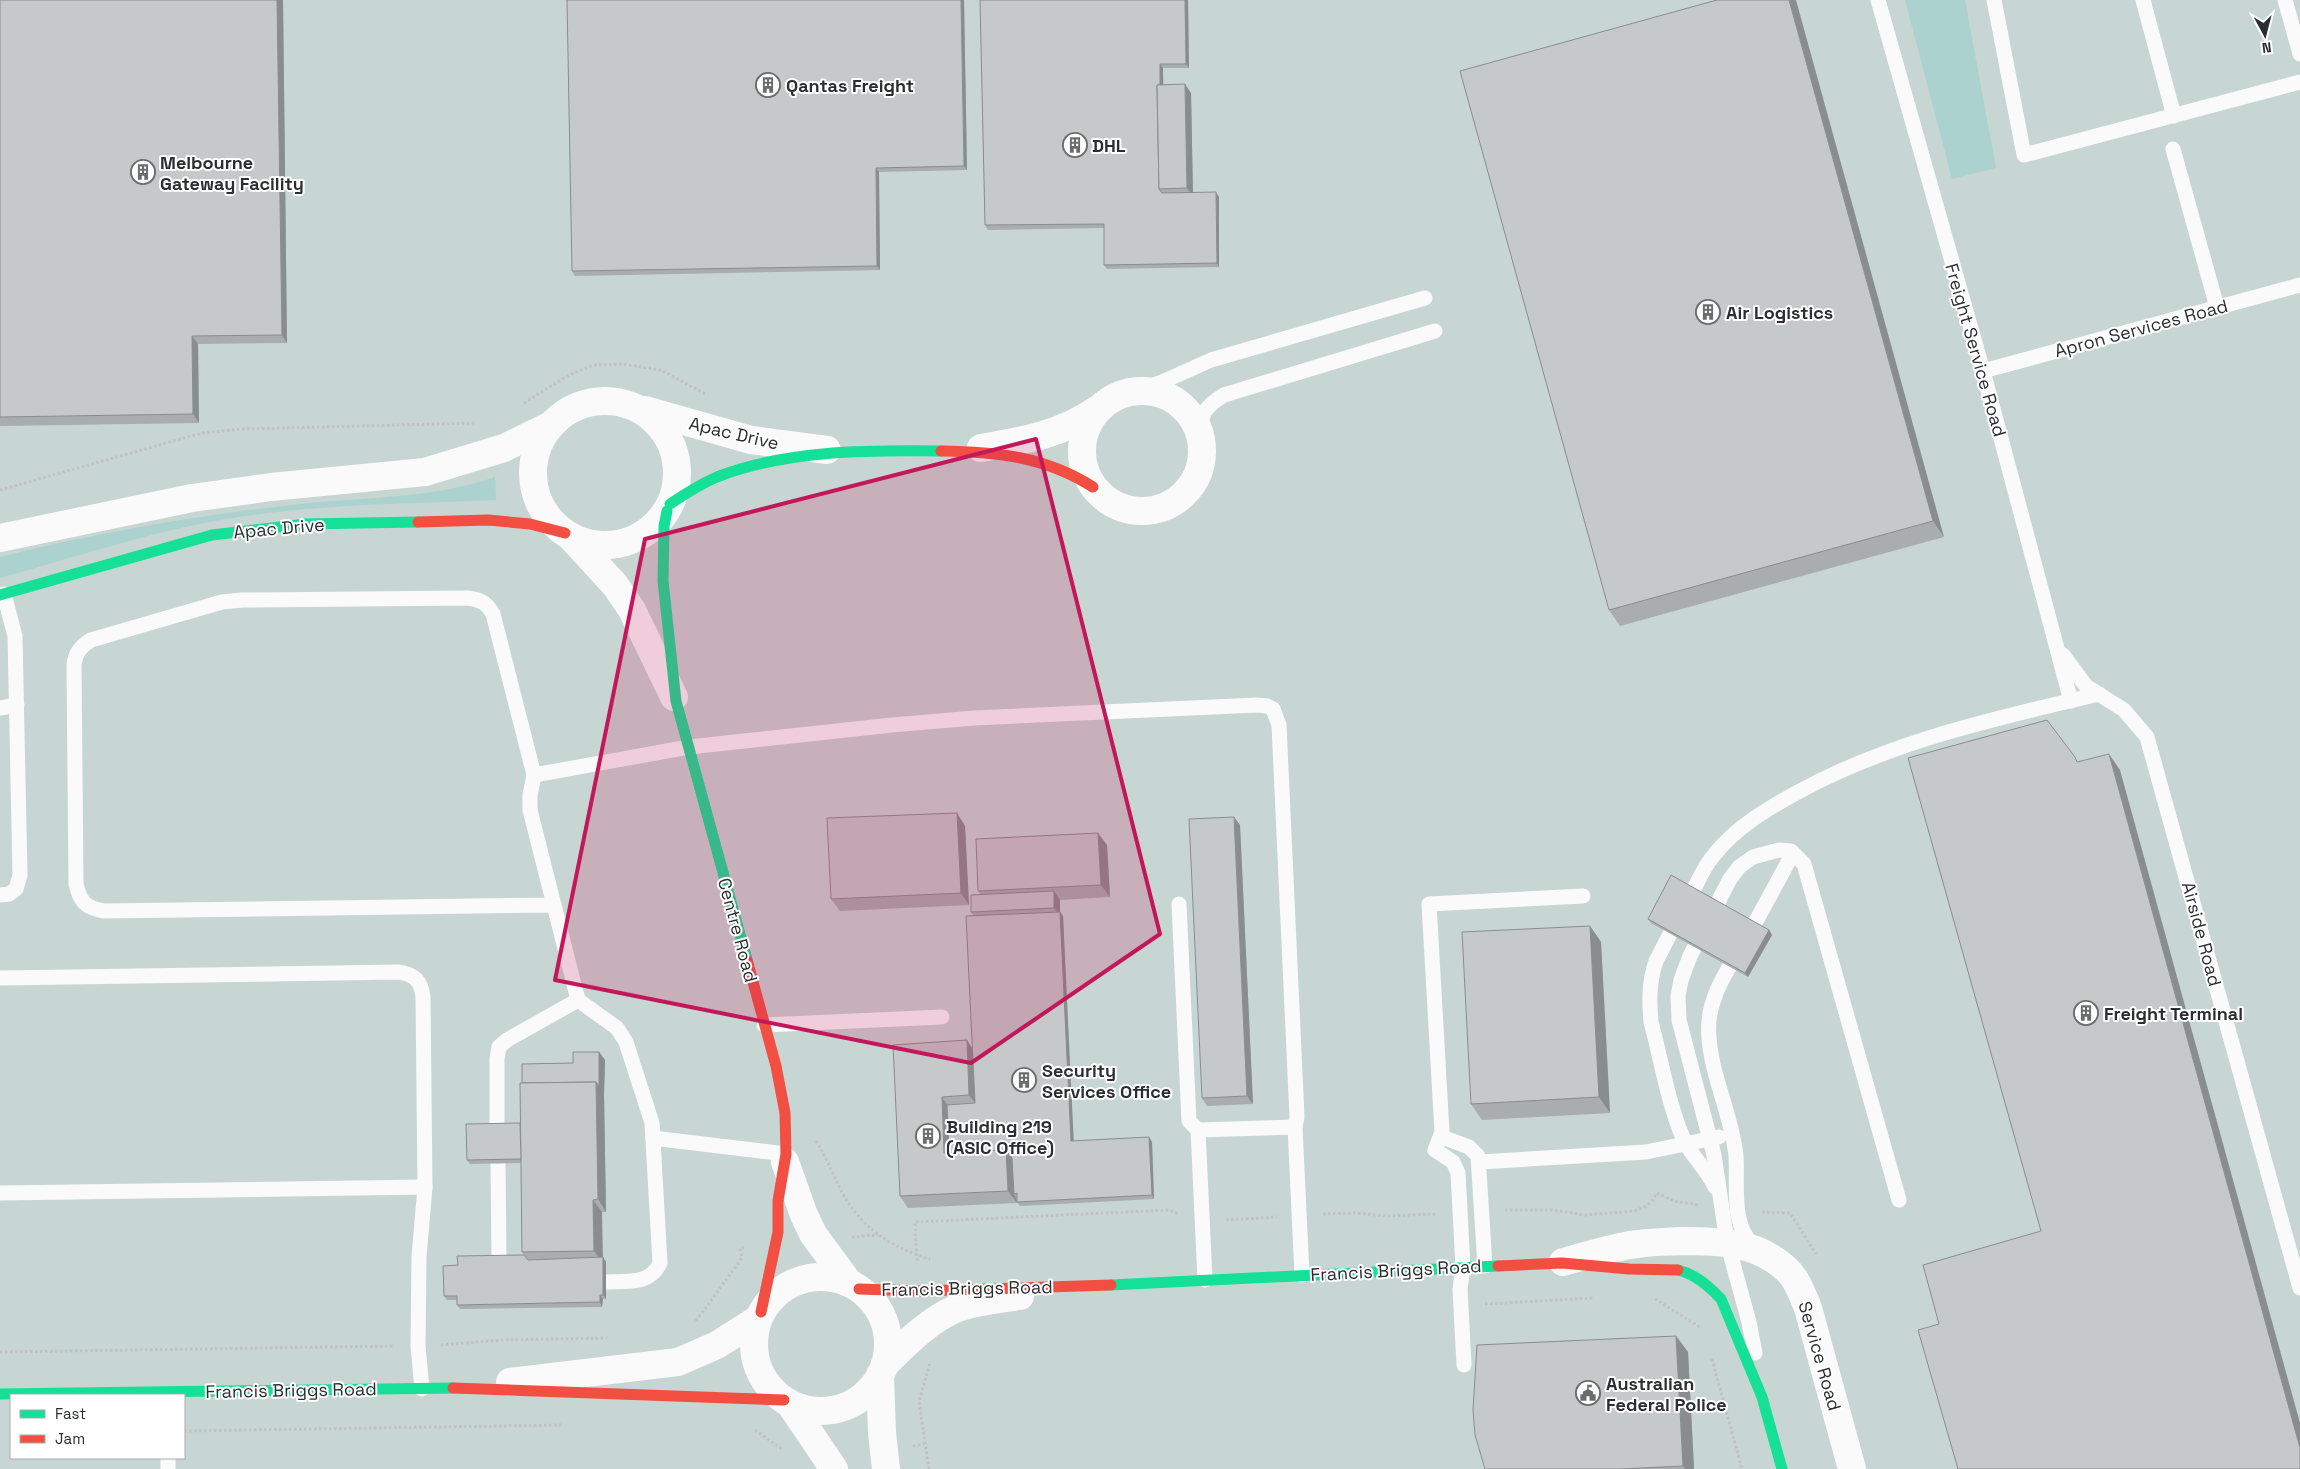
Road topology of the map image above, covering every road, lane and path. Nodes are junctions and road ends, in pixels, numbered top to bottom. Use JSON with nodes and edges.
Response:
{"nodes":[{"id":1,"x":1878,"y":0,"type":"edge"},
{"id":2,"x":1994,"y":0,"type":"edge"},
{"id":3,"x":2142,"y":0,"type":"edge"},
{"id":4,"x":2285,"y":0,"type":"edge"},
{"id":5,"x":2300,"y":54,"type":"edge"},
{"id":6,"x":2300,"y":82,"type":"edge"},
{"id":7,"x":2174,"y":116,"type":"junction"},
{"id":8,"x":2173,"y":149,"type":"dead end"},
{"id":9,"x":2300,"y":285,"type":"edge"},
{"id":10,"x":1425,"y":298,"type":"dead end"},
{"id":11,"x":2217,"y":307,"type":"junction"},
{"id":12,"x":1435,"y":332,"type":"dead end"},
{"id":13,"x":1982,"y":371,"type":"junction"},
{"id":14,"x":1132,"y":392,"type":"junction"},
{"id":15,"x":629,"y":405,"type":"junction"},
{"id":16,"x":516,"y":407,"type":"dead end"},
{"id":17,"x":1100,"y":408,"type":"junction"},
{"id":18,"x":482,"y":423,"type":"dead end"},
{"id":19,"x":549,"y":426,"type":"junction"},
{"id":20,"x":719,"y":432,"type":"junction"},
{"id":21,"x":1200,"y":438,"type":"junction"},
{"id":22,"x":968,"y":451,"type":"junction"},
{"id":23,"x":840,"y":452,"type":"junction"},
{"id":24,"x":1093,"y":487,"type":"junction"},
{"id":25,"x":0,"y":490,"type":"edge"},
{"id":26,"x":669,"y":508,"type":"junction"},
{"id":27,"x":568,"y":535,"type":"junction"},
{"id":28,"x":0,"y":538,"type":"edge"},
{"id":29,"x":2,"y":595,"type":"edge"},
{"id":30,"x":2059,"y":650,"type":"junction"},
{"id":31,"x":2099,"y":694,"type":"junction"},
{"id":32,"x":676,"y":701,"type":"junction"},
{"id":33,"x":2071,"y":701,"type":"junction"},
{"id":34,"x":17,"y":705,"type":"junction"},
{"id":35,"x":0,"y":708,"type":"edge"},
{"id":36,"x":689,"y":748,"type":"junction"},
{"id":37,"x":534,"y":775,"type":"junction"},
{"id":38,"x":1794,"y":853,"type":"junction"},
{"id":39,"x":0,"y":895,"type":"edge"},
{"id":40,"x":1583,"y":896,"type":"dead end"},
{"id":41,"x":1179,"y":904,"type":"dead end"},
{"id":42,"x":554,"y":905,"type":"junction"},
{"id":43,"x":0,"y":978,"type":"edge"},
{"id":44,"x":578,"y":1000,"type":"junction"},
{"id":45,"x":942,"y":1017,"type":"dead end"},
{"id":46,"x":764,"y":1025,"type":"junction"},
{"id":47,"x":1295,"y":1127,"type":"junction"},
{"id":48,"x":497,"y":1128,"type":"edge"},
{"id":49,"x":1198,"y":1130,"type":"junction"},
{"id":50,"x":1732,"y":1134,"type":"junction"},
{"id":51,"x":813,"y":1136,"type":"dead end"},
{"id":52,"x":653,"y":1138,"type":"junction"},
{"id":53,"x":1710,"y":1140,"type":"junction"},
{"id":54,"x":1438,"y":1144,"type":"junction"},
{"id":55,"x":1686,"y":1145,"type":"junction"},
{"id":56,"x":785,"y":1158,"type":"junction"},
{"id":57,"x":1480,"y":1162,"type":"junction"},
{"id":58,"x":498,"y":1164,"type":"edge"},
{"id":59,"x":425,"y":1187,"type":"junction"},
{"id":60,"x":0,"y":1193,"type":"edge"},
{"id":61,"x":1719,"y":1195,"type":"junction"},
{"id":62,"x":1899,"y":1200,"type":"dead end"},
{"id":63,"x":1727,"y":1242,"type":"junction"},
{"id":64,"x":1762,"y":1252,"type":"junction"},
{"id":65,"x":498,"y":1259,"type":"edge"},
{"id":66,"x":933,"y":1260,"type":"dead end"},
{"id":67,"x":1562,"y":1263,"type":"junction"},
{"id":68,"x":1485,"y":1266,"type":"junction"},
{"id":69,"x":1464,"y":1267,"type":"junction"},
{"id":70,"x":1302,"y":1275,"type":"junction"},
{"id":71,"x":1205,"y":1280,"type":"junction"},
{"id":72,"x":606,"y":1282,"type":"dead end"},
{"id":73,"x":2299,"y":1284,"type":"edge"},
{"id":74,"x":854,"y":1286,"type":"junction"},
{"id":75,"x":1076,"y":1286,"type":"junction"},
{"id":76,"x":1648,"y":1294,"type":"dead end"},
{"id":77,"x":1599,"y":1297,"type":"dead end"},
{"id":78,"x":1461,"y":1305,"type":"junction"},
{"id":79,"x":760,"y":1315,"type":"junction"},
{"id":80,"x":1704,"y":1330,"type":"dead end"},
{"id":81,"x":616,"y":1338,"type":"dead end"},
{"id":82,"x":418,"y":1346,"type":"junction"},
{"id":83,"x":0,"y":1352,"type":"edge"},
{"id":84,"x":1712,"y":1358,"type":"dead end"},
{"id":85,"x":1464,"y":1365,"type":"dead end"},
{"id":86,"x":882,"y":1369,"type":"junction"},
{"id":87,"x":422,"y":1388,"type":"junction"},
{"id":88,"x":462,"y":1388,"type":"junction"},
{"id":89,"x":167,"y":1393,"type":"edge"},
{"id":90,"x":0,"y":1394,"type":"edge"},
{"id":91,"x":1762,"y":1397,"type":"junction"},
{"id":92,"x":787,"y":1402,"type":"junction"},
{"id":93,"x":567,"y":1425,"type":"dead end"},
{"id":94,"x":751,"y":1427,"type":"dead end"},
{"id":95,"x":185,"y":1431,"type":"edge"},
{"id":96,"x":783,"y":1449,"type":"dead end"},
{"id":97,"x":886,"y":1467,"type":"edge"},
{"id":98,"x":834,"y":1469,"type":"edge"},
{"id":99,"x":1742,"y":1469,"type":"edge"},
{"id":100,"x":1782,"y":1469,"type":"edge"},
{"id":101,"x":1852,"y":1469,"type":"edge"}],
"edges":[{"from":1,"to":13,"type":"lane","name":"Freight Service Road"},
{"from":2,"to":7,"type":"lane"},
{"from":3,"to":7,"type":"lane"},
{"from":4,"to":5,"type":"lane"},
{"from":6,"to":7,"type":"lane"},
{"from":8,"to":11,"type":"lane"},
{"from":9,"to":11,"type":"lane","name":"Apron Services Road"},
{"from":10,"to":14,"type":"lane"},
{"from":11,"to":13,"type":"lane","name":"Apron Services Road"},
{"from":12,"to":21,"type":"lane"},
{"from":13,"to":30,"type":"lane","name":"Freight Service Road"},
{"from":14,"to":17,"type":"street"},
{"from":14,"to":21,"type":"street"},
{"from":15,"to":19,"type":"street"},
{"from":15,"to":20,"type":"street","name":"Apac Drive"},
{"from":15,"to":26,"type":"street"},
{"from":16,"to":20,"type":"path"},
{"from":17,"to":22,"type":"street","name":"Apac Drive"},
{"from":17,"to":24,"type":"street"},
{"from":18,"to":25,"type":"path"},
{"from":19,"to":27,"type":"street"},
{"from":19,"to":28,"type":"street"},
{"from":20,"to":23,"type":"street","name":"Apac Drive"},
{"from":21,"to":24,"type":"street"},
{"from":22,"to":23,"type":"street","name":"Apac Drive"},
{"from":22,"to":24,"type":"street","name":"Apac Drive"},
{"from":23,"to":26,"type":"street","name":"Apac Drive"},
{"from":26,"to":27,"type":"street"},
{"from":26,"to":32,"type":"street","name":"Centre Road"},
{"from":27,"to":29,"type":"street","name":"Apac Drive"},
{"from":27,"to":32,"type":"street","name":"Centre Road"},
{"from":29,"to":34,"type":"lane"},
{"from":30,"to":31,"type":"lane","name":"Airside Road"},
{"from":30,"to":33,"type":"lane","name":"Freight Service Road"},
{"from":31,"to":33,"type":"lane"},
{"from":31,"to":73,"type":"lane","name":"Airside Road"},
{"from":32,"to":36,"type":"street","name":"Centre Road"},
{"from":33,"to":55,"type":"lane"},
{"from":34,"to":35,"type":"lane"},
{"from":34,"to":39,"type":"lane"},
{"from":36,"to":37,"type":"lane"},
{"from":36,"to":46,"type":"street","name":"Centre Road"},
{"from":36,"to":47,"type":"lane"},
{"from":37,"to":42,"type":"lane"},
{"from":37,"to":42,"type":"lane"},
{"from":38,"to":50,"type":"lane"},
{"from":38,"to":53,"type":"lane"},
{"from":38,"to":62,"type":"lane"},
{"from":40,"to":54,"type":"lane"},
{"from":41,"to":49,"type":"lane"},
{"from":42,"to":44,"type":"lane"},
{"from":43,"to":59,"type":"lane"},
{"from":44,"to":48,"type":"lane"},
{"from":44,"to":52,"type":"lane"},
{"from":45,"to":46,"type":"lane"},
{"from":46,"to":56,"type":"street","name":"Centre Road"},
{"from":47,"to":49,"type":"lane"},
{"from":47,"to":70,"type":"lane"},
{"from":49,"to":71,"type":"lane"},
{"from":50,"to":53,"type":"lane"},
{"from":50,"to":64,"type":"lane"},
{"from":51,"to":66,"type":"path"},
{"from":52,"to":56,"type":"lane"},
{"from":52,"to":72,"type":"lane"},
{"from":53,"to":55,"type":"lane"},
{"from":53,"to":61,"type":"lane"},
{"from":54,"to":57,"type":"lane"},
{"from":54,"to":69,"type":"lane"},
{"from":55,"to":57,"type":"lane"},
{"from":55,"to":61,"type":"lane"},
{"from":56,"to":74,"type":"street","name":"Centre Road"},
{"from":56,"to":79,"type":"street","name":"Centre Road"},
{"from":57,"to":68,"type":"lane"},
{"from":58,"to":65,"type":"lane"},
{"from":59,"to":60,"type":"lane"},
{"from":59,"to":82,"type":"lane"},
{"from":61,"to":63,"type":"lane"},
{"from":63,"to":64,"type":"street","name":"Service Road"},
{"from":63,"to":67,"type":"street","name":"Service Road"},
{"from":63,"to":91,"type":"lane"},
{"from":64,"to":101,"type":"street","name":"Service Road"},
{"from":67,"to":68,"type":"street","name":"Francis Briggs Road"},
{"from":67,"to":91,"type":"street","name":"Francis Briggs Road"},
{"from":68,"to":69,"type":"street","name":"Francis Briggs Road"},
{"from":69,"to":70,"type":"street","name":"Francis Briggs Road"},
{"from":69,"to":78,"type":"lane"},
{"from":70,"to":71,"type":"street","name":"Francis Briggs Road"},
{"from":71,"to":75,"type":"street","name":"Francis Briggs Road"},
{"from":74,"to":75,"type":"street","name":"Francis Briggs Road"},
{"from":74,"to":79,"type":"street"},
{"from":74,"to":86,"type":"street"},
{"from":75,"to":86,"type":"street","name":"Francis Briggs Road"},
{"from":76,"to":80,"type":"path"},
{"from":77,"to":78,"type":"path"},
{"from":78,"to":85,"type":"lane"},
{"from":79,"to":88,"type":"street","name":"Francis Briggs Road"},
{"from":79,"to":92,"type":"street"},
{"from":81,"to":82,"type":"path"},
{"from":82,"to":83,"type":"path"},
{"from":82,"to":87,"type":"lane"},
{"from":84,"to":99,"type":"path"},
{"from":86,"to":92,"type":"street"},
{"from":86,"to":97,"type":"street"},
{"from":87,"to":88,"type":"street","name":"Francis Briggs Road"},
{"from":87,"to":89,"type":"street","name":"Francis Briggs Road"},
{"from":88,"to":92,"type":"street","name":"Francis Briggs Road"},
{"from":89,"to":90,"type":"street","name":"Francis Briggs Road"},
{"from":91,"to":100,"type":"street"},
{"from":92,"to":98,"type":"street"},
{"from":93,"to":95,"type":"path"},
{"from":94,"to":96,"type":"path"}]}
